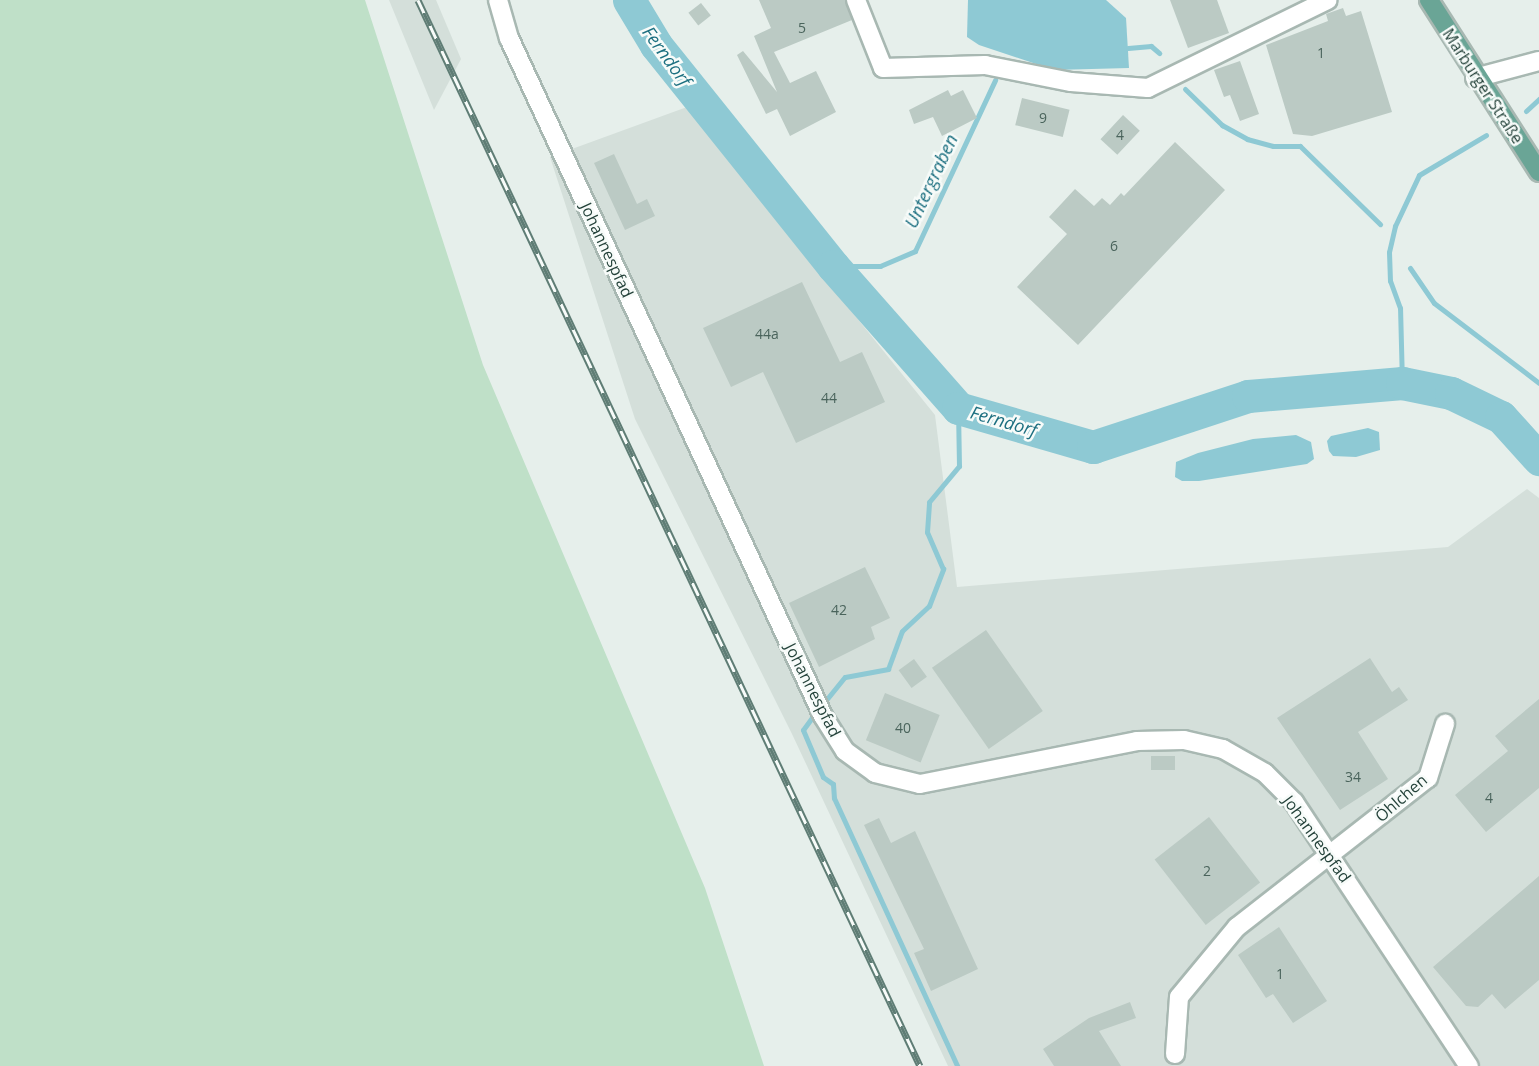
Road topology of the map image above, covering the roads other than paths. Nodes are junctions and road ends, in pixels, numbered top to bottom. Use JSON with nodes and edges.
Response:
{"nodes":[{"id":1,"x":498,"y":0,"type":"edge"},
{"id":2,"x":856,"y":0,"type":"edge"},
{"id":3,"x":1328,"y":0,"type":"edge"},
{"id":4,"x":1429,"y":0,"type":"edge"},
{"id":5,"x":1539,"y":61,"type":"edge"},
{"id":6,"x":1475,"y":78,"type":"junction"},
{"id":7,"x":1539,"y":172,"type":"edge"},
{"id":8,"x":1445,"y":724,"type":"dead end"},
{"id":9,"x":1331,"y":856,"type":"junction"},
{"id":10,"x":1175,"y":1054,"type":"dead end"},
{"id":11,"x":1468,"y":1066,"type":"edge"}],
"edges":[{"from":1,"to":9,"type":"street","name":"Johannespfad"},
{"from":2,"to":3,"type":"street"},
{"from":4,"to":6,"type":"main road","name":"Marburger Straße"},
{"from":5,"to":6,"type":"street"},
{"from":6,"to":7,"type":"main road","name":"Marburger Straße"},
{"from":8,"to":9,"type":"street","name":"Öhlchen"},
{"from":9,"to":10,"type":"street","name":"Öhlchen"},
{"from":9,"to":11,"type":"street","name":"Johannespfad"}]}
